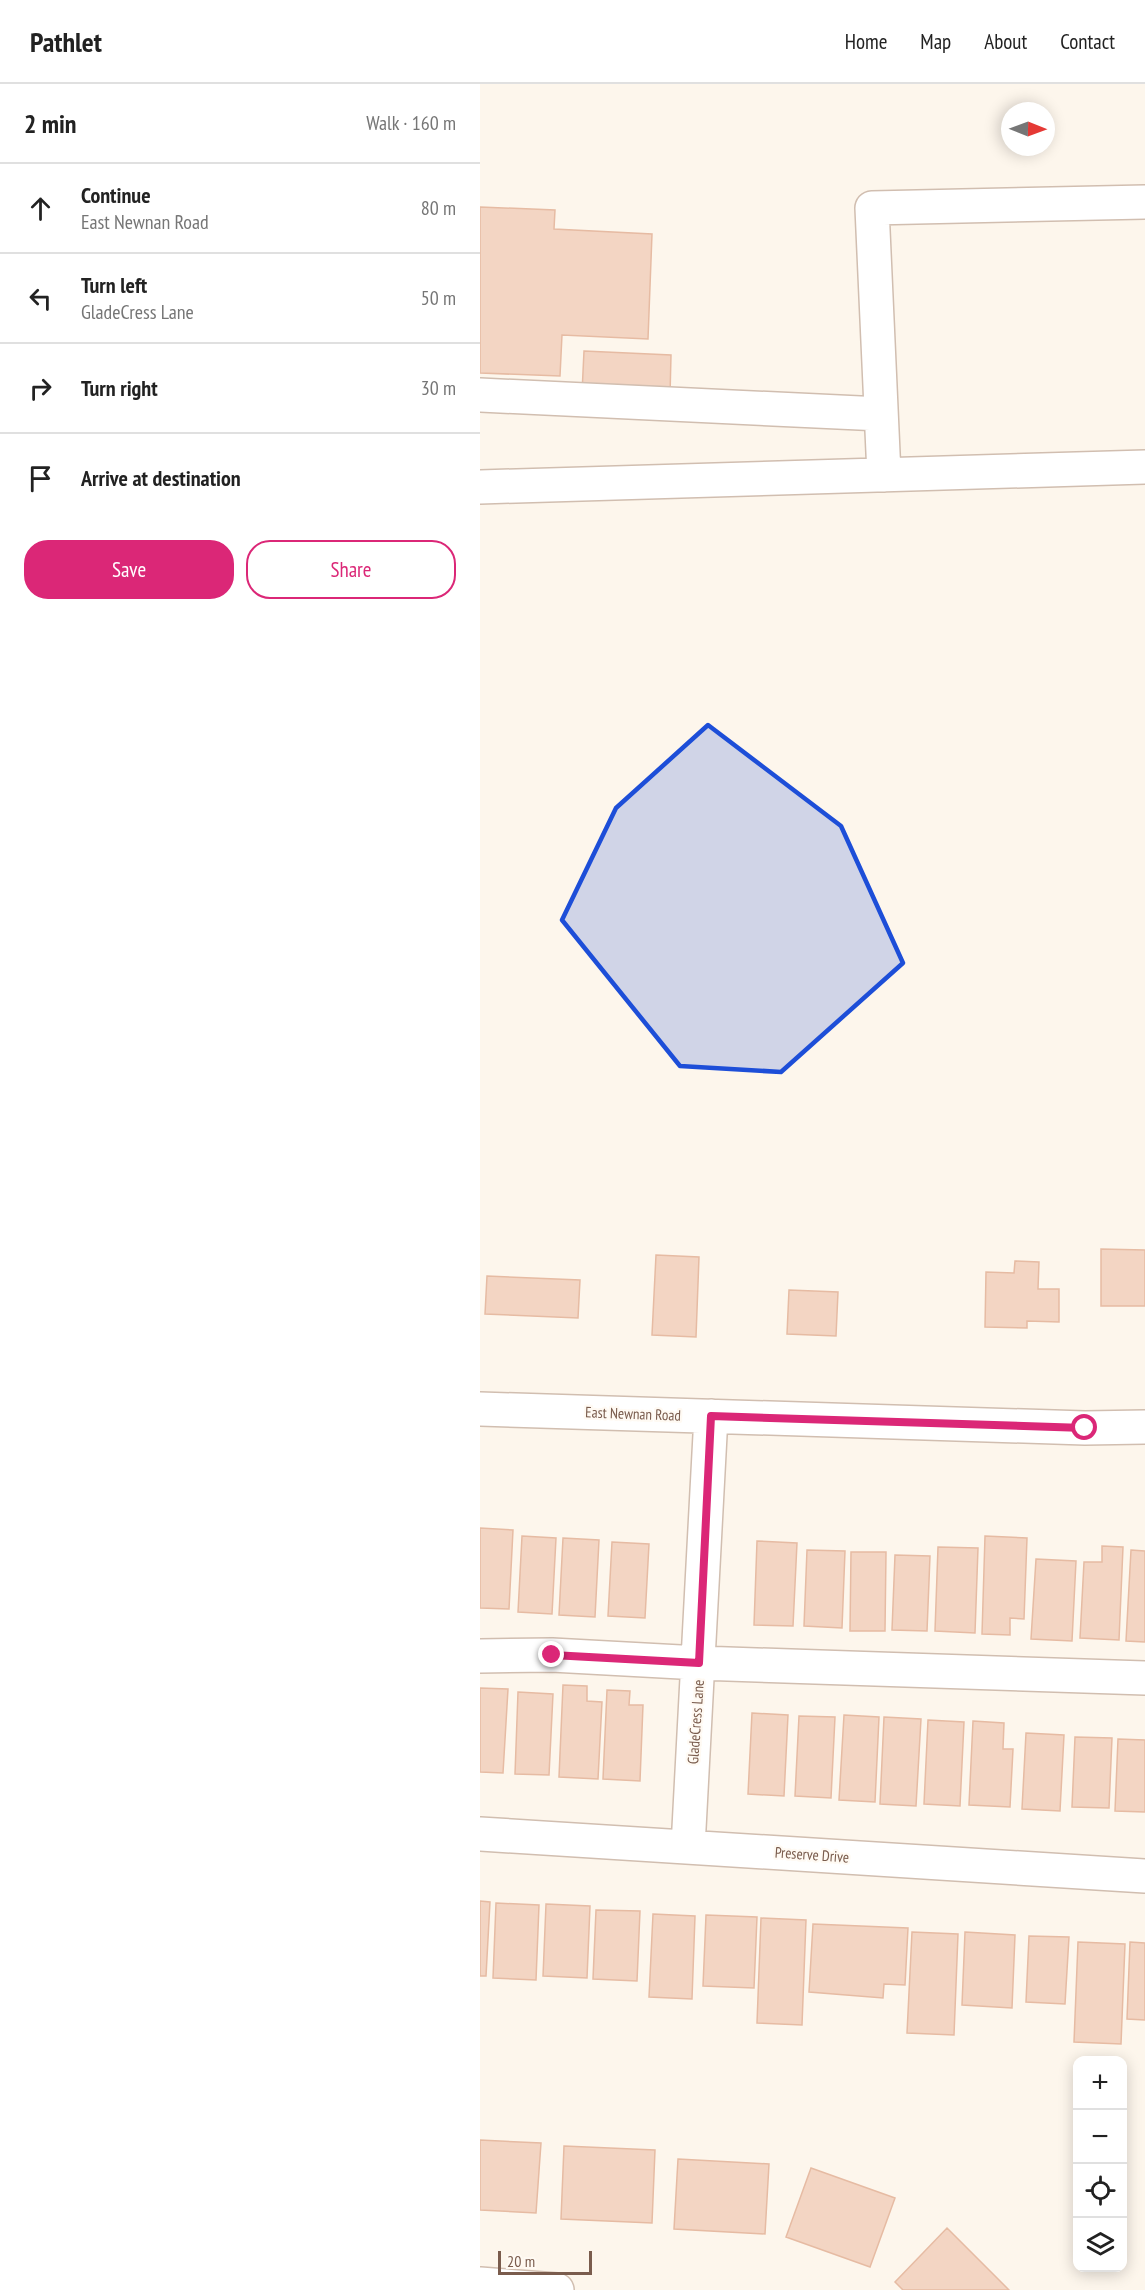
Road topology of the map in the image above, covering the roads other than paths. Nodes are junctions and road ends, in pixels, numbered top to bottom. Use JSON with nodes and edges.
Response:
{"nodes":[{"id":1,"x":1145,"y":202,"type":"edge"},
{"id":2,"x":480,"y":395,"type":"edge"},
{"id":3,"x":881,"y":414,"type":"junction"},
{"id":4,"x":1145,"y":467,"type":"edge"},
{"id":5,"x":884,"y":475,"type":"junction"},
{"id":6,"x":480,"y":487,"type":"edge"},
{"id":7,"x":480,"y":1409,"type":"edge"},
{"id":8,"x":711,"y":1416,"type":"junction"},
{"id":9,"x":1145,"y":1427,"type":"edge"},
{"id":10,"x":480,"y":1656,"type":"edge"},
{"id":11,"x":699,"y":1663,"type":"junction"},
{"id":12,"x":1145,"y":1677,"type":"edge"},
{"id":13,"x":480,"y":1834,"type":"edge"},
{"id":14,"x":688,"y":1847,"type":"junction"},
{"id":15,"x":1145,"y":1876,"type":"edge"},
{"id":16,"x":480,"y":2284,"type":"edge"},
{"id":17,"x":548,"y":2290,"type":"edge"}],
"edges":[{"from":1,"to":3,"type":"street"},
{"from":2,"to":3,"type":"street"},
{"from":3,"to":5,"type":"street"},
{"from":4,"to":5,"type":"street"},
{"from":5,"to":6,"type":"street"},
{"from":7,"to":8,"type":"street","name":"East Newnan Road"},
{"from":8,"to":9,"type":"street","name":"East Newnan Road"},
{"from":8,"to":11,"type":"street","name":"GladeCress Lane"},
{"from":10,"to":11,"type":"street"},
{"from":11,"to":12,"type":"street"},
{"from":11,"to":14,"type":"street","name":"GladeCress Lane"},
{"from":13,"to":14,"type":"street","name":"Preserve Drive"},
{"from":14,"to":15,"type":"street","name":"Preserve Drive"},
{"from":16,"to":17,"type":"street"}]}
